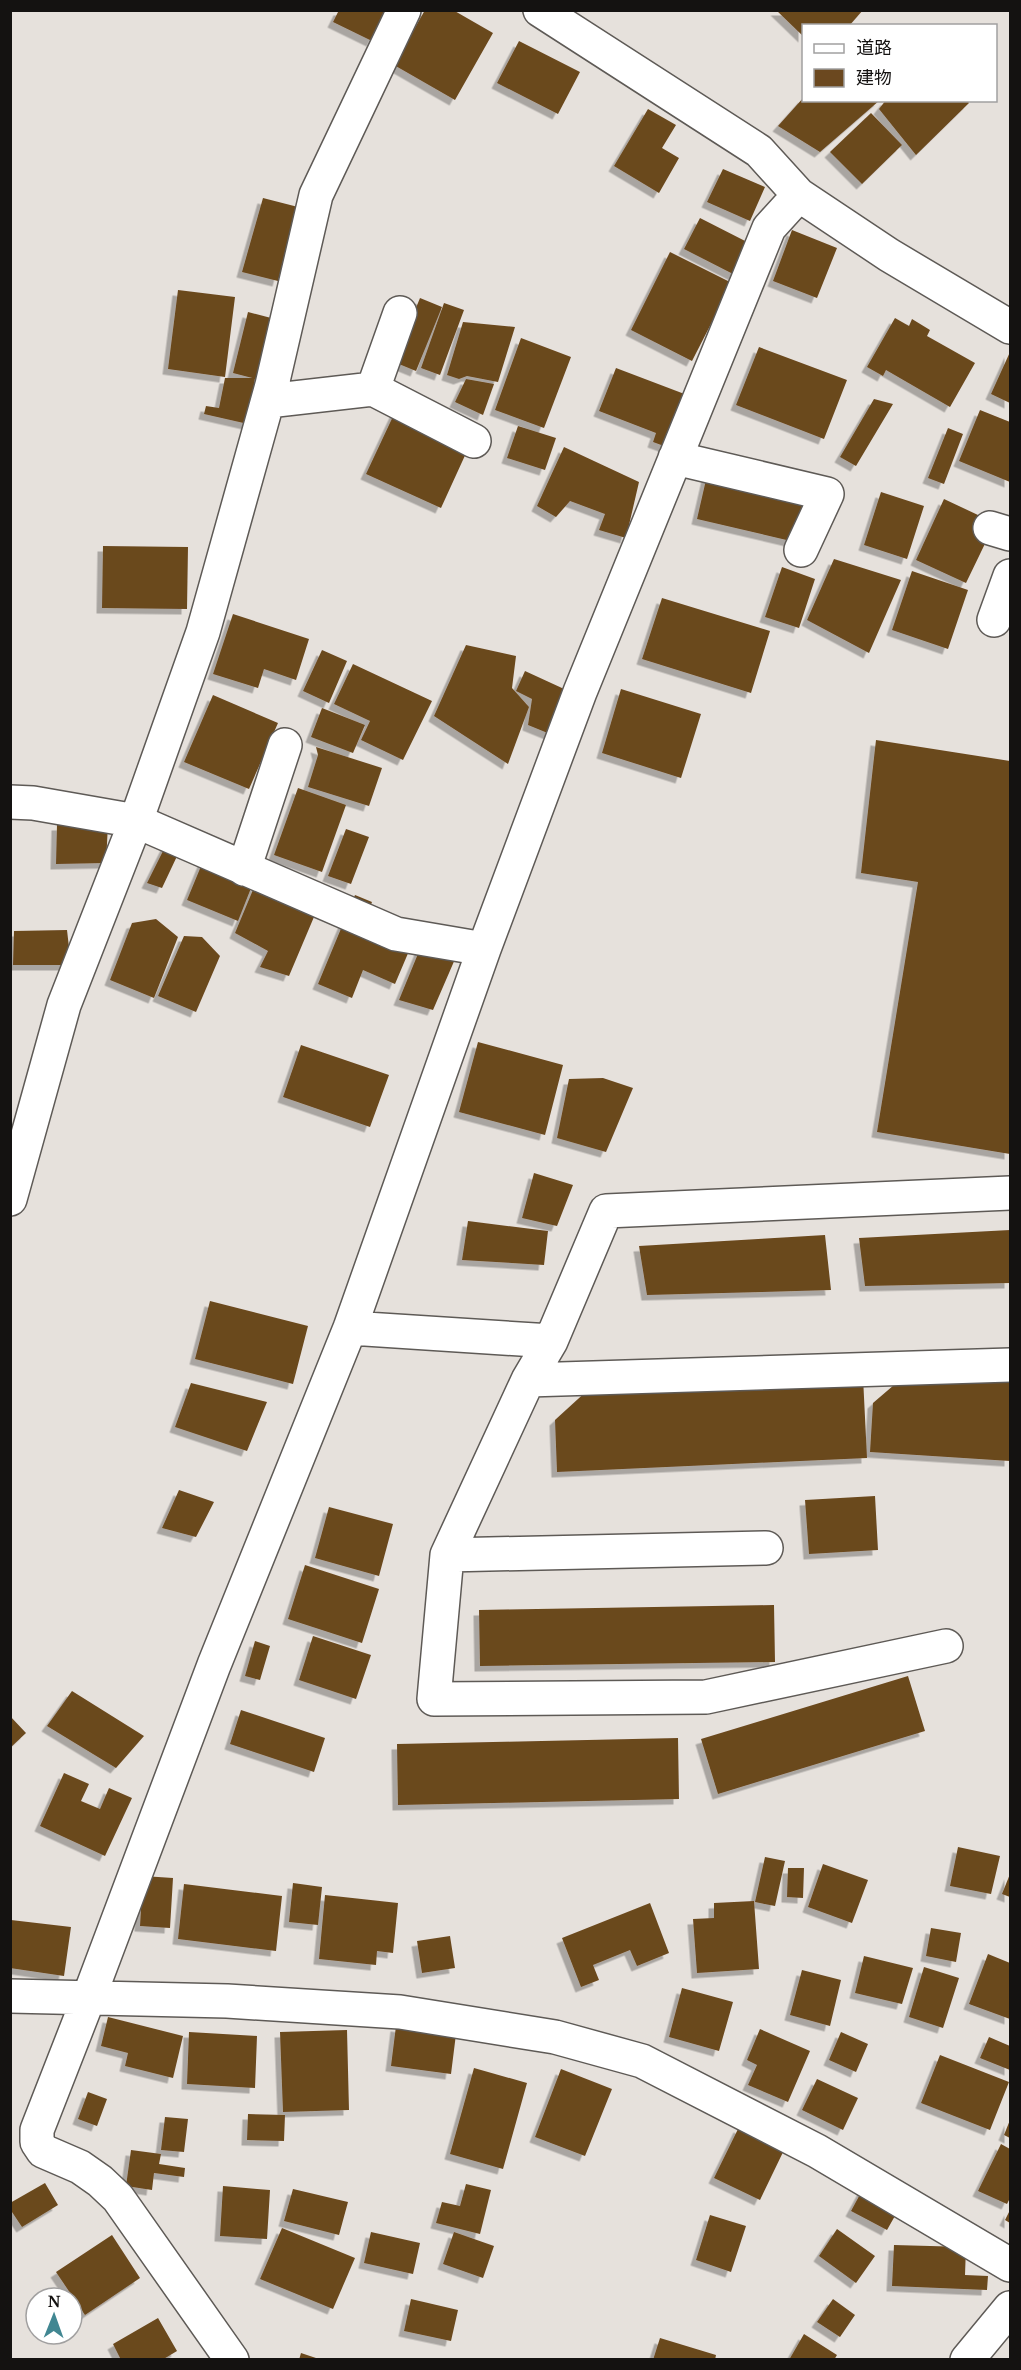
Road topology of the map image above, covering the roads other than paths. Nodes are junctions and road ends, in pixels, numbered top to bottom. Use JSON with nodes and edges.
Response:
{"nodes":[{"id":1,"x":404,"y":10,"type":"edge"},
{"id":2,"x":540,"y":10,"type":"edge"},
{"id":3,"x":799,"y":195,"type":"junction"},
{"id":4,"x":400,"y":313,"type":"dead end"},
{"id":5,"x":1011,"y":327,"type":"edge"},
{"id":6,"x":373,"y":389,"type":"junction"},
{"id":7,"x":268,"y":401,"type":"junction"},
{"id":8,"x":474,"y":441,"type":"dead end"},
{"id":9,"x":675,"y":458,"type":"junction"},
{"id":10,"x":801,"y":550,"type":"dead end"},
{"id":11,"x":1011,"y":576,"type":"edge"},
{"id":12,"x":994,"y":620,"type":"dead end"},
{"id":13,"x":285,"y":745,"type":"dead end"},
{"id":14,"x":10,"y":802,"type":"edge"},
{"id":15,"x":136,"y":821,"type":"junction"},
{"id":16,"x":244,"y":869,"type":"junction"},
{"id":17,"x":484,"y":949,"type":"junction"},
{"id":18,"x":1011,"y":1192,"type":"edge"},
{"id":19,"x":10,"y":1199,"type":"edge"},
{"id":20,"x":350,"y":1328,"type":"junction"},
{"id":21,"x":551,"y":1341,"type":"junction"},
{"id":22,"x":1011,"y":1365,"type":"edge"},
{"id":23,"x":528,"y":1380,"type":"junction"},
{"id":24,"x":766,"y":1548,"type":"dead end"},
{"id":25,"x":447,"y":1555,"type":"junction"},
{"id":26,"x":946,"y":1646,"type":"dead end"},
{"id":27,"x":10,"y":1996,"type":"edge"},
{"id":28,"x":89,"y":1997,"type":"junction"},
{"id":29,"x":1011,"y":2265,"type":"edge"},
{"id":30,"x":1011,"y":2308,"type":"edge"},
{"id":31,"x":232,"y":2360,"type":"edge"},
{"id":32,"x":967,"y":2360,"type":"edge"}],
"edges":[{"from":1,"to":7,"type":"street"},
{"from":2,"to":3,"type":"street"},
{"from":3,"to":5,"type":"street"},
{"from":3,"to":9,"type":"street"},
{"from":4,"to":6,"type":"street"},
{"from":6,"to":7,"type":"street"},
{"from":6,"to":8,"type":"street"},
{"from":7,"to":15,"type":"street"},
{"from":9,"to":10,"type":"street"},
{"from":9,"to":17,"type":"street"},
{"from":11,"to":12,"type":"street"},
{"from":13,"to":16,"type":"street"},
{"from":14,"to":15,"type":"street"},
{"from":15,"to":16,"type":"street"},
{"from":15,"to":19,"type":"street"},
{"from":16,"to":17,"type":"street"},
{"from":17,"to":20,"type":"street"},
{"from":18,"to":21,"type":"street"},
{"from":20,"to":21,"type":"street"},
{"from":20,"to":28,"type":"street"},
{"from":21,"to":23,"type":"street"},
{"from":22,"to":23,"type":"street"},
{"from":23,"to":25,"type":"street"},
{"from":24,"to":25,"type":"street"},
{"from":25,"to":26,"type":"street"},
{"from":27,"to":28,"type":"street"},
{"from":28,"to":29,"type":"street"},
{"from":28,"to":31,"type":"street"},
{"from":30,"to":32,"type":"street"}]}
